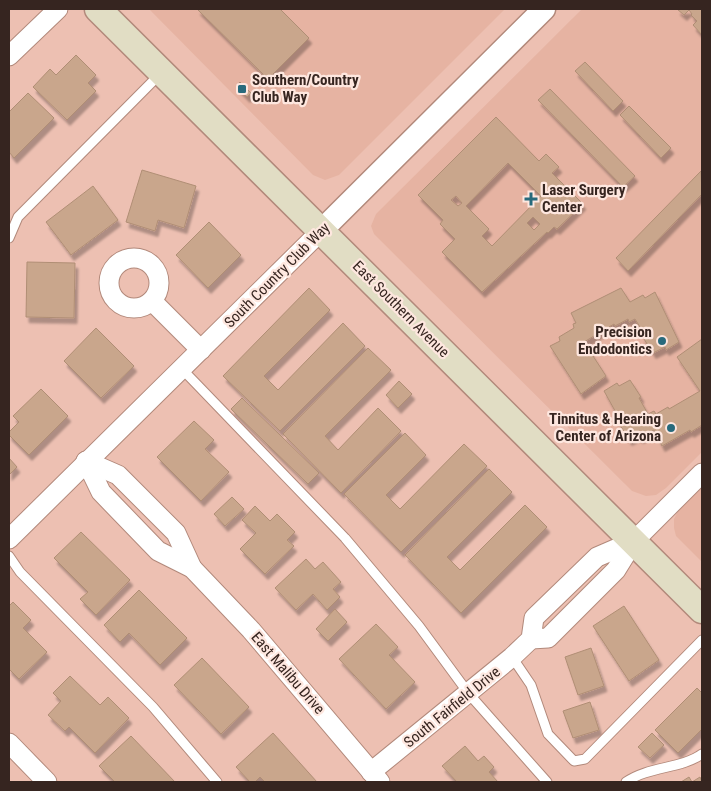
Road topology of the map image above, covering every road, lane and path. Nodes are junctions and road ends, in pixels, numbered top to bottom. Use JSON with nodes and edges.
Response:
{"nodes":[{"id":1,"x":58,"y":9,"type":"edge"},
{"id":2,"x":98,"y":9,"type":"edge"},
{"id":3,"x":544,"y":9,"type":"edge"},
{"id":4,"x":9,"y":56,"type":"edge"},
{"id":5,"x":162,"y":72,"type":"junction"},
{"id":6,"x":322,"y":230,"type":"junction"},
{"id":7,"x":9,"y":238,"type":"edge"},
{"id":8,"x":152,"y":301,"type":"dead end"},
{"id":9,"x":201,"y":350,"type":"junction"},
{"id":10,"x":182,"y":369,"type":"junction"},
{"id":11,"x":86,"y":461,"type":"junction"},
{"id":12,"x":702,"y":473,"type":"edge"},
{"id":13,"x":9,"y":539,"type":"edge"},
{"id":14,"x":634,"y":541,"type":"junction"},
{"id":15,"x":9,"y":556,"type":"edge"},
{"id":16,"x":702,"y":610,"type":"edge"},
{"id":17,"x":702,"y":640,"type":"edge"},
{"id":18,"x":512,"y":657,"type":"junction"},
{"id":19,"x":469,"y":694,"type":"junction"},
{"id":20,"x":9,"y":743,"type":"edge"},
{"id":21,"x":702,"y":754,"type":"edge"},
{"id":22,"x":375,"y":777,"type":"edge"},
{"id":23,"x":47,"y":782,"type":"edge"},
{"id":24,"x":217,"y":782,"type":"edge"},
{"id":25,"x":547,"y":782,"type":"edge"},
{"id":26,"x":626,"y":782,"type":"edge"}],
"edges":[{"from":1,"to":4,"type":"street"},
{"from":2,"to":5,"type":"main road","name":"East Southern Avenue"},
{"from":3,"to":6,"type":"street","name":"South Country Club Way"},
{"from":5,"to":6,"type":"main road","name":"East Southern Avenue"},
{"from":5,"to":7,"type":"lane"},
{"from":6,"to":9,"type":"street","name":"South Country Club Way"},
{"from":6,"to":14,"type":"main road","name":"East Southern Avenue"},
{"from":8,"to":9,"type":"street"},
{"from":9,"to":10,"type":"street","name":"South Country Club Way"},
{"from":10,"to":11,"type":"street","name":"South Country Club Way"},
{"from":10,"to":19,"type":"lane"},
{"from":11,"to":13,"type":"street","name":"South Country Club Way"},
{"from":11,"to":22,"type":"street","name":"East Malibu Drive"},
{"from":12,"to":14,"type":"street","name":"South Fairfield Drive"},
{"from":14,"to":16,"type":"main road","name":"East Southern Avenue"},
{"from":14,"to":18,"type":"street","name":"South Fairfield Drive"},
{"from":15,"to":24,"type":"lane"},
{"from":17,"to":18,"type":"lane"},
{"from":18,"to":19,"type":"street","name":"South Fairfield Drive"},
{"from":19,"to":22,"type":"street","name":"South Fairfield Drive"},
{"from":19,"to":25,"type":"lane"},
{"from":20,"to":23,"type":"street"},
{"from":21,"to":26,"type":"lane"}]}
